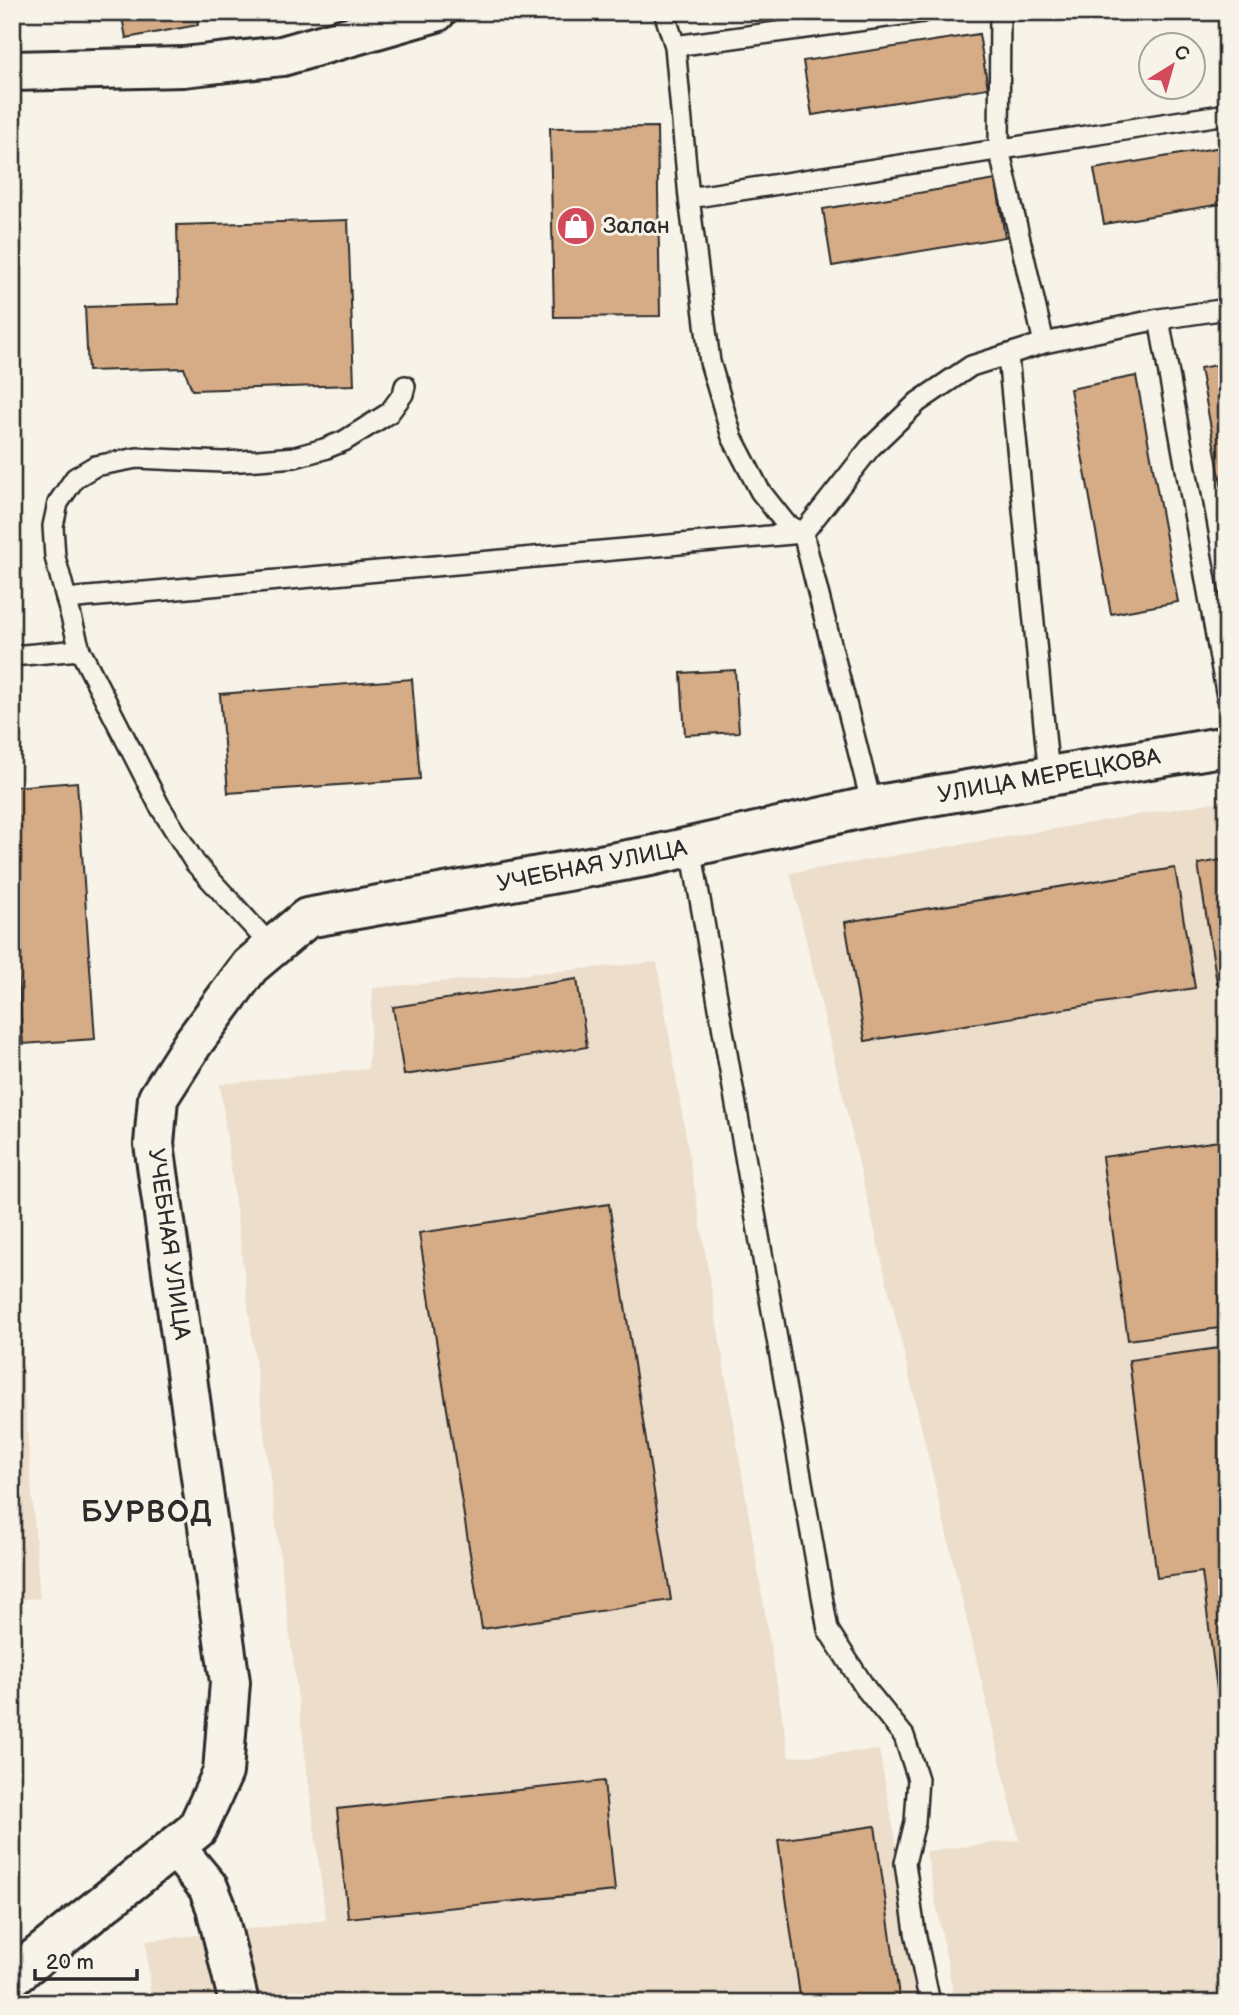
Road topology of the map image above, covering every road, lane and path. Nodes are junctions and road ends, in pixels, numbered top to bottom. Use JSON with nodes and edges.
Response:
{"nodes":[{"id":1,"x":436,"y":12,"type":"edge"},
{"id":2,"x":664,"y":12,"type":"edge"},
{"id":3,"x":923,"y":12,"type":"edge"},
{"id":4,"x":1000,"y":12,"type":"edge"},
{"id":5,"x":675,"y":46,"type":"junction"},
{"id":6,"x":12,"y":71,"type":"edge"},
{"id":7,"x":1227,"y":114,"type":"edge"},
{"id":8,"x":999,"y":149,"type":"junction"},
{"id":9,"x":689,"y":198,"type":"junction"},
{"id":10,"x":1227,"y":309,"type":"edge"},
{"id":11,"x":1159,"y":319,"type":"junction"},
{"id":12,"x":1044,"y":343,"type":"junction"},
{"id":13,"x":1008,"y":356,"type":"junction"},
{"id":14,"x":405,"y":386,"type":"dead end"},
{"id":15,"x":803,"y":533,"type":"junction"},
{"id":16,"x":66,"y":599,"type":"junction"},
{"id":17,"x":80,"y":650,"type":"junction"},
{"id":18,"x":12,"y":656,"type":"edge"},
{"id":19,"x":1227,"y":698,"type":"edge"},
{"id":20,"x":1227,"y":746,"type":"edge"},
{"id":21,"x":1049,"y":776,"type":"junction"},
{"id":22,"x":872,"y":806,"type":"junction"},
{"id":23,"x":691,"y":848,"type":"junction"},
{"id":24,"x":272,"y":947,"type":"junction"},
{"id":25,"x":175,"y":1847,"type":"junction"},
{"id":26,"x":12,"y":1977,"type":"edge"},
{"id":27,"x":239,"y":2003,"type":"edge"},
{"id":28,"x":930,"y":2003,"type":"edge"}],
"edges":[{"from":1,"to":6,"type":"street"},
{"from":2,"to":5,"type":"lane"},
{"from":3,"to":5,"type":"lane"},
{"from":4,"to":8,"type":"lane"},
{"from":5,"to":9,"type":"lane"},
{"from":7,"to":8,"type":"lane"},
{"from":8,"to":9,"type":"lane"},
{"from":8,"to":12,"type":"lane"},
{"from":9,"to":15,"type":"lane"},
{"from":10,"to":11,"type":"lane"},
{"from":11,"to":12,"type":"lane"},
{"from":11,"to":19,"type":"lane"},
{"from":12,"to":13,"type":"lane"},
{"from":13,"to":15,"type":"lane"},
{"from":13,"to":21,"type":"lane"},
{"from":14,"to":16,"type":"lane"},
{"from":15,"to":16,"type":"lane"},
{"from":15,"to":22,"type":"lane"},
{"from":16,"to":17,"type":"lane"},
{"from":17,"to":18,"type":"lane"},
{"from":17,"to":24,"type":"lane"},
{"from":20,"to":21,"type":"street","name":"УЛИЦА МЕРЕЦКОВА"},
{"from":21,"to":22,"type":"street","name":"УЛИЦА МЕРЕЦКОВА"},
{"from":22,"to":23,"type":"street","name":"УЧЕБНАЯ УЛИЦА"},
{"from":23,"to":24,"type":"street","name":"УЧЕБНАЯ УЛИЦА"},
{"from":23,"to":28,"type":"lane"},
{"from":24,"to":25,"type":"street","name":"УЧЕБНАЯ УЛИЦА"},
{"from":25,"to":26,"type":"street","name":"УЧЕБНАЯ УЛИЦА"},
{"from":25,"to":27,"type":"street"}]}
